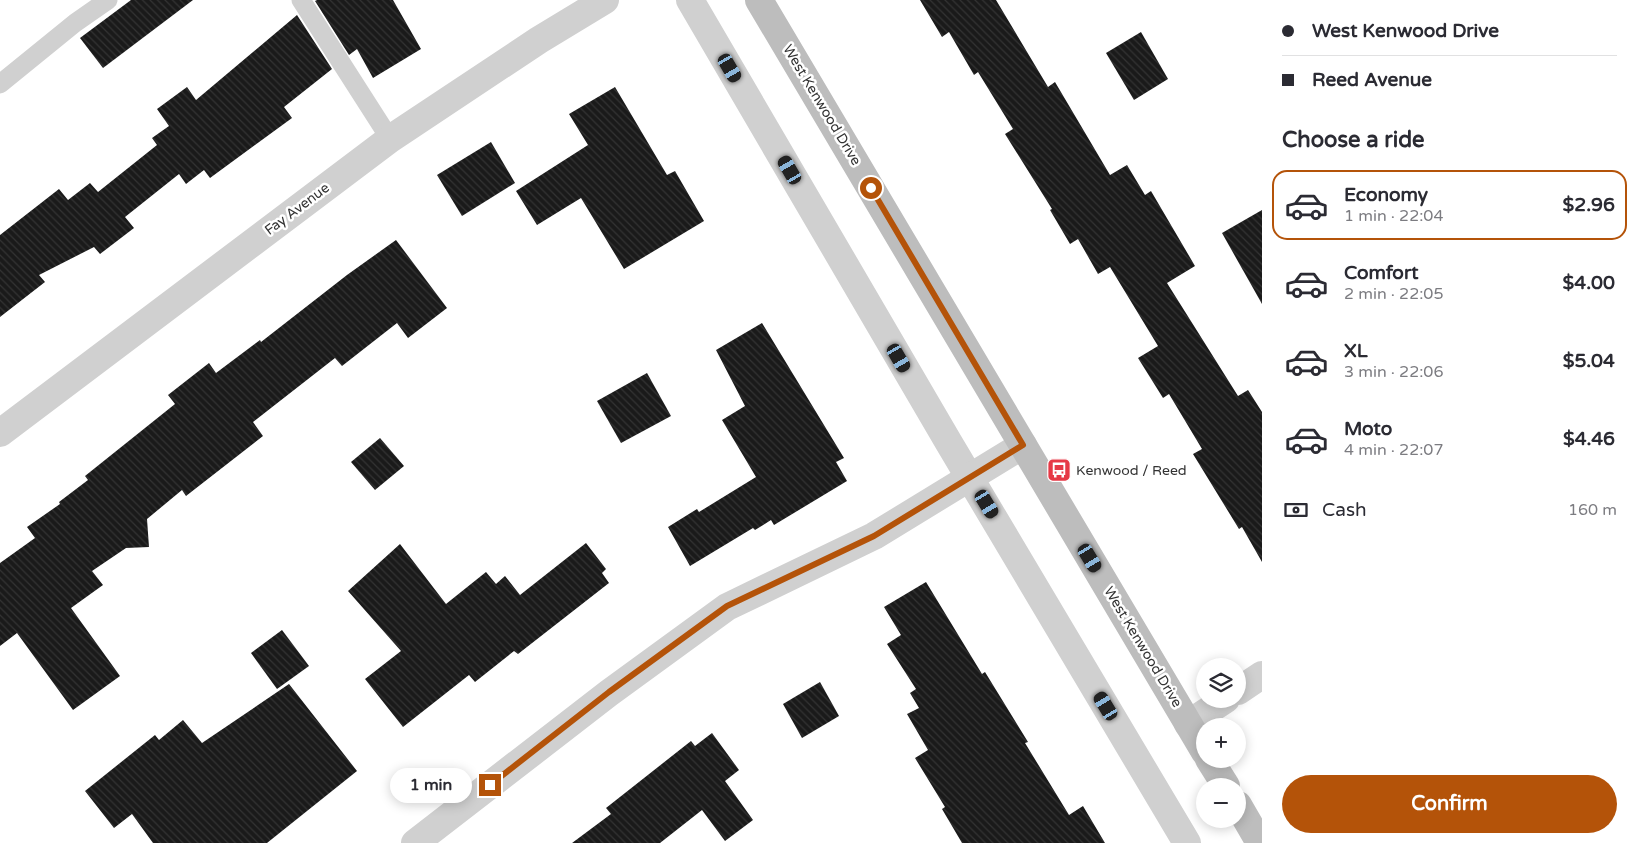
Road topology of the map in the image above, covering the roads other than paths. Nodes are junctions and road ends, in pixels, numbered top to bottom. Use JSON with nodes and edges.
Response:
{"nodes":[{"id":1,"x":108,"y":0,"type":"edge"},
{"id":2,"x":301,"y":0,"type":"edge"},
{"id":3,"x":605,"y":0,"type":"edge"},
{"id":4,"x":690,"y":0,"type":"edge"},
{"id":5,"x":759,"y":0,"type":"edge"},
{"id":6,"x":0,"y":84,"type":"edge"},
{"id":7,"x":390,"y":139,"type":"junction"},
{"id":8,"x":0,"y":433,"type":"edge"},
{"id":9,"x":1023,"y":445,"type":"junction"},
{"id":10,"x":970,"y":476,"type":"junction"},
{"id":11,"x":1262,"y":675,"type":"edge"},
{"id":12,"x":1246,"y":686,"type":"edge"},
{"id":13,"x":1212,"y":708,"type":"edge"},
{"id":14,"x":1188,"y":724,"type":"junction"},
{"id":15,"x":1196,"y":737,"type":"edge"},
{"id":16,"x":1246,"y":819,"type":"edge"},
{"id":17,"x":415,"y":843,"type":"edge"},
{"id":18,"x":1187,"y":843,"type":"edge"},
{"id":19,"x":1260,"y":843,"type":"edge"}],
"edges":[{"from":1,"to":6,"type":"lane"},
{"from":2,"to":7,"type":"lane"},
{"from":3,"to":7,"type":"street","name":"Fay Avenue"},
{"from":4,"to":10,"type":"street"},
{"from":5,"to":9,"type":"street","name":"West Kenwood Drive"},
{"from":7,"to":8,"type":"street","name":"Fay Avenue"},
{"from":9,"to":10,"type":"street"},
{"from":9,"to":14,"type":"street","name":"West Kenwood Drive"},
{"from":10,"to":17,"type":"street"},
{"from":10,"to":18,"type":"street"},
{"from":11,"to":12,"type":"street"},
{"from":13,"to":14,"type":"street"},
{"from":14,"to":15,"type":"street","name":"West Kenwood Drive"},
{"from":16,"to":19,"type":"street"}]}
